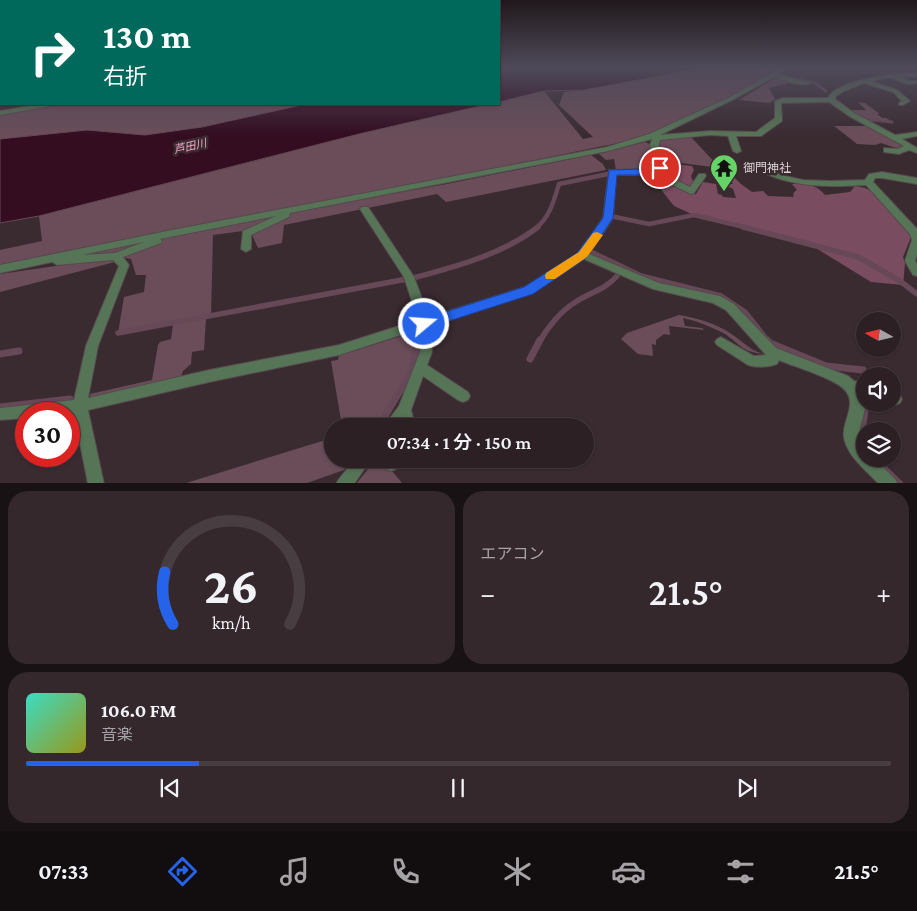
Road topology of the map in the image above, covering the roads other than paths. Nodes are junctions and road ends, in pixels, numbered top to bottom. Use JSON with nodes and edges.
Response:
{"nodes":[{"id":1,"x":746,"y":91,"type":"edge"},
{"id":2,"x":839,"y":91,"type":"edge"},
{"id":3,"x":894,"y":91,"type":"edge"},
{"id":4,"x":832,"y":100,"type":"junction"},
{"id":5,"x":901,"y":104,"type":"dead end"},
{"id":6,"x":45,"y":105,"type":"edge"},
{"id":7,"x":0,"y":113,"type":"edge"},
{"id":8,"x":836,"y":113,"type":"dead end"},
{"id":9,"x":849,"y":113,"type":"junction"},
{"id":10,"x":731,"y":133,"type":"junction"},
{"id":11,"x":917,"y":134,"type":"edge"},
{"id":12,"x":896,"y":137,"type":"junction"},
{"id":13,"x":654,"y":138,"type":"junction"},
{"id":14,"x":913,"y":148,"type":"edge"},
{"id":15,"x":887,"y":150,"type":"dead end"},
{"id":16,"x":736,"y":151,"type":"dead end"},
{"id":17,"x":660,"y":168,"type":"junction"},
{"id":18,"x":767,"y":171,"type":"dead end"},
{"id":19,"x":702,"y":176,"type":"dead end"},
{"id":20,"x":778,"y":180,"type":"dead end"},
{"id":21,"x":917,"y":181,"type":"edge"},
{"id":22,"x":794,"y":182,"type":"junction"},
{"id":23,"x":868,"y":182,"type":"junction"},
{"id":24,"x":303,"y":208,"type":"junction"},
{"id":25,"x":365,"y":209,"type":"dead end"},
{"id":26,"x":902,"y":218,"type":"junction"},
{"id":27,"x":917,"y":223,"type":"edge"},
{"id":28,"x":172,"y":233,"type":"junction"},
{"id":29,"x":917,"y":240,"type":"edge"},
{"id":30,"x":246,"y":249,"type":"dead end"},
{"id":31,"x":583,"y":255,"type":"junction"},
{"id":32,"x":116,"y":256,"type":"junction"},
{"id":33,"x":44,"y":260,"type":"junction"},
{"id":34,"x":0,"y":269,"type":"edge"},
{"id":35,"x":917,"y":272,"type":"edge"},
{"id":36,"x":424,"y":324,"type":"junction"},
{"id":37,"x":721,"y":342,"type":"dead end"},
{"id":38,"x":772,"y":352,"type":"junction"},
{"id":39,"x":420,"y":367,"type":"junction"},
{"id":40,"x":856,"y":386,"type":"edge"},
{"id":41,"x":463,"y":396,"type":"dead end"},
{"id":42,"x":80,"y":406,"type":"junction"},
{"id":43,"x":404,"y":410,"type":"junction"},
{"id":44,"x":856,"y":411,"type":"edge"},
{"id":45,"x":15,"y":412,"type":"edge"},
{"id":46,"x":0,"y":414,"type":"edge"},
{"id":47,"x":398,"y":418,"type":"edge"},
{"id":48,"x":406,"y":418,"type":"edge"},
{"id":49,"x":357,"y":468,"type":"edge"},
{"id":50,"x":96,"y":483,"type":"edge"},
{"id":51,"x":345,"y":483,"type":"edge"},
{"id":52,"x":889,"y":483,"type":"edge"}],
"edges":[{"from":1,"to":13,"type":"street"},
{"from":2,"to":4,"type":"street"},
{"from":3,"to":5,"type":"street"},
{"from":4,"to":9,"type":"street"},
{"from":4,"to":10,"type":"street"},
{"from":6,"to":7,"type":"street"},
{"from":8,"to":9,"type":"street"},
{"from":9,"to":12,"type":"street"},
{"from":10,"to":13,"type":"street"},
{"from":10,"to":16,"type":"street"},
{"from":11,"to":12,"type":"street"},
{"from":12,"to":14,"type":"street"},
{"from":13,"to":17,"type":"street"},
{"from":13,"to":24,"type":"street"},
{"from":14,"to":15,"type":"street"},
{"from":17,"to":19,"type":"street"},
{"from":17,"to":31,"type":"street"},
{"from":18,"to":22,"type":"street"},
{"from":20,"to":22,"type":"street"},
{"from":21,"to":23,"type":"street"},
{"from":22,"to":23,"type":"street"},
{"from":23,"to":26,"type":"street"},
{"from":24,"to":28,"type":"street"},
{"from":24,"to":30,"type":"street"},
{"from":25,"to":36,"type":"street"},
{"from":26,"to":27,"type":"street"},
{"from":26,"to":29,"type":"street"},
{"from":28,"to":32,"type":"street"},
{"from":28,"to":33,"type":"street"},
{"from":29,"to":35,"type":"street"},
{"from":31,"to":36,"type":"street"},
{"from":31,"to":38,"type":"street"},
{"from":32,"to":33,"type":"street"},
{"from":32,"to":42,"type":"street"},
{"from":33,"to":34,"type":"street"},
{"from":36,"to":39,"type":"street"},
{"from":36,"to":42,"type":"street"},
{"from":37,"to":38,"type":"street"},
{"from":38,"to":40,"type":"street"},
{"from":39,"to":41,"type":"street"},
{"from":39,"to":43,"type":"street"},
{"from":42,"to":50,"type":"street"},
{"from":43,"to":47,"type":"street"},
{"from":43,"to":48,"type":"street"},
{"from":44,"to":52,"type":"street"},
{"from":45,"to":46,"type":"street"},
{"from":49,"to":51,"type":"street"}]}
